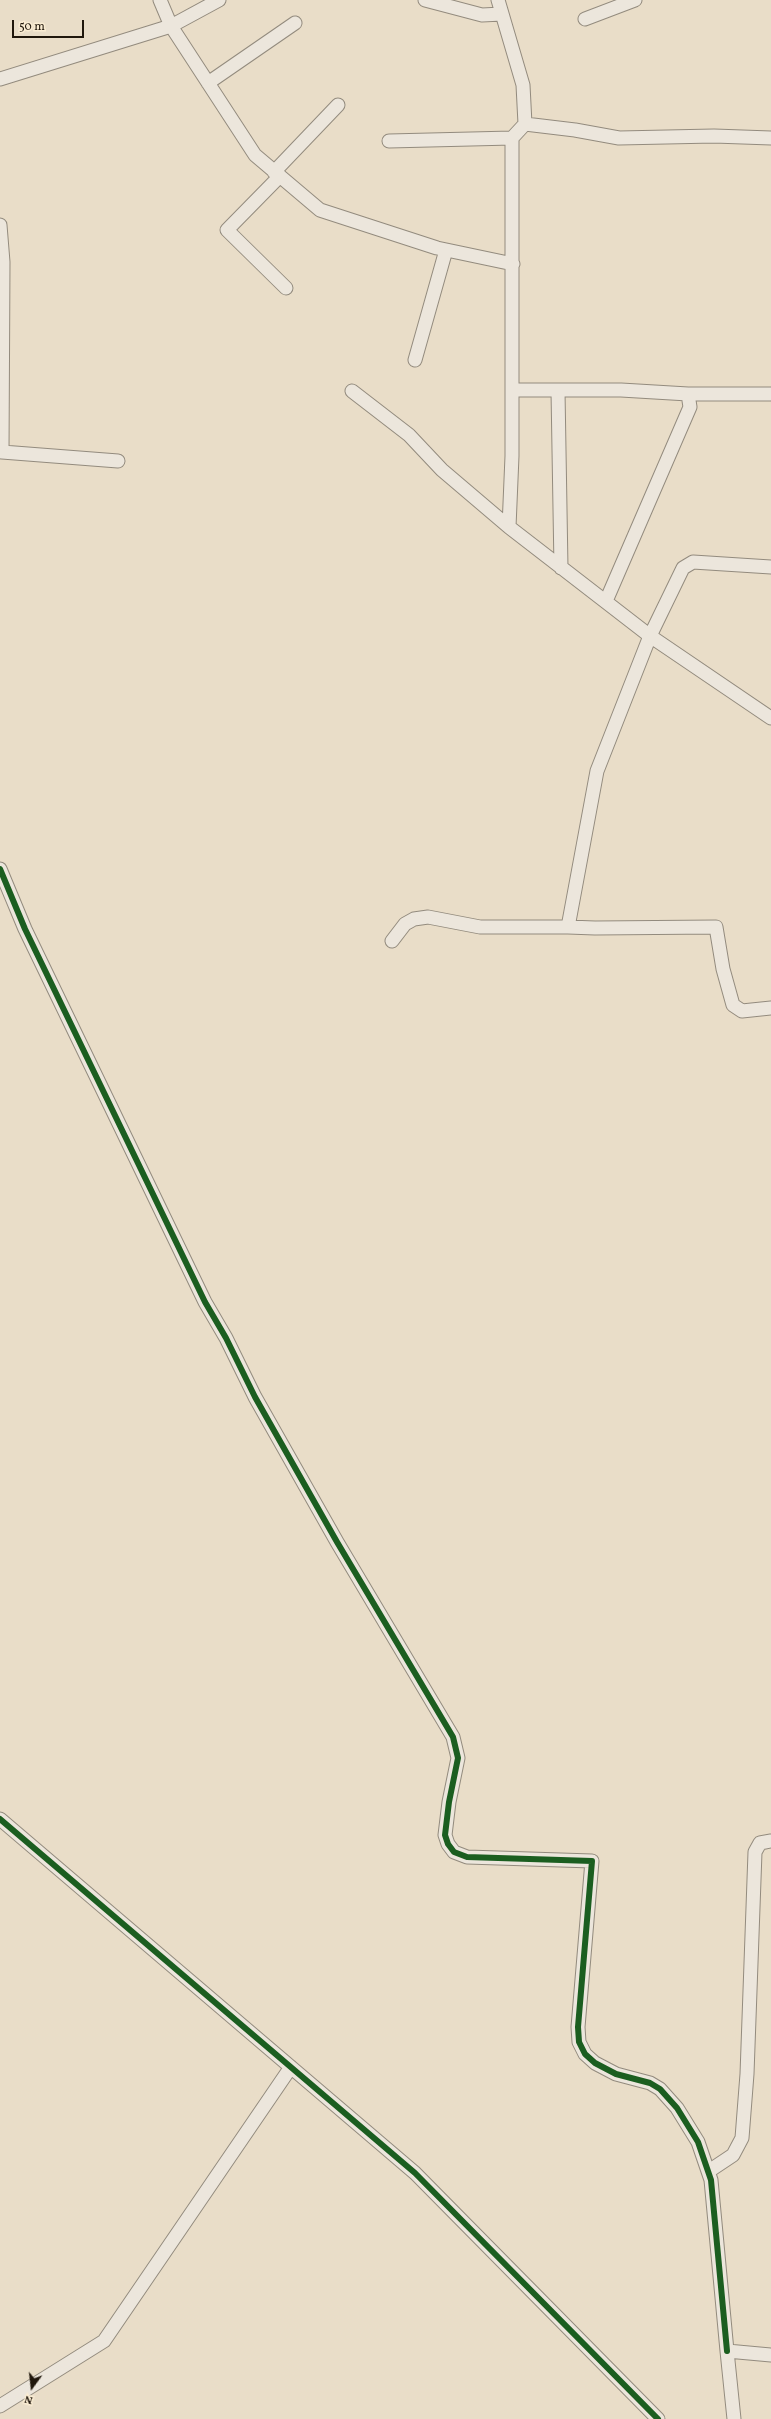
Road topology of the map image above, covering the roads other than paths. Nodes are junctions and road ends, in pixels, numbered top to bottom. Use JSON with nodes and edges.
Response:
{"nodes":[{"id":1,"x":160,"y":0,"type":"edge"},
{"id":2,"x":219,"y":0,"type":"edge"},
{"id":3,"x":425,"y":0,"type":"edge"},
{"id":4,"x":498,"y":0,"type":"edge"},
{"id":5,"x":635,"y":0,"type":"edge"},
{"id":6,"x":502,"y":14,"type":"junction"},
{"id":7,"x":585,"y":18,"type":"dead end"},
{"id":8,"x":295,"y":22,"type":"dead end"},
{"id":9,"x":171,"y":26,"type":"junction"},
{"id":10,"x":0,"y":79,"type":"edge"},
{"id":11,"x":208,"y":83,"type":"junction"},
{"id":12,"x":338,"y":105,"type":"dead end"},
{"id":13,"x":525,"y":124,"type":"junction"},
{"id":14,"x":512,"y":138,"type":"junction"},
{"id":15,"x":771,"y":138,"type":"edge"},
{"id":16,"x":389,"y":141,"type":"dead end"},
{"id":17,"x":277,"y":174,"type":"junction"},
{"id":18,"x":0,"y":225,"type":"edge"},
{"id":19,"x":446,"y":250,"type":"junction"},
{"id":20,"x":512,"y":264,"type":"junction"},
{"id":21,"x":286,"y":288,"type":"dead end"},
{"id":22,"x":415,"y":360,"type":"dead end"},
{"id":23,"x":512,"y":390,"type":"junction"},
{"id":24,"x":352,"y":391,"type":"dead end"},
{"id":25,"x":558,"y":391,"type":"junction"},
{"id":26,"x":688,"y":394,"type":"junction"},
{"id":27,"x":771,"y":394,"type":"edge"},
{"id":28,"x":118,"y":461,"type":"dead end"},
{"id":29,"x":509,"y":527,"type":"junction"},
{"id":30,"x":771,"y":567,"type":"edge"},
{"id":31,"x":561,"y":568,"type":"junction"},
{"id":32,"x":606,"y":601,"type":"junction"},
{"id":33,"x":650,"y":636,"type":"junction"},
{"id":34,"x":771,"y":718,"type":"edge"},
{"id":35,"x":0,"y":869,"type":"edge"},
{"id":36,"x":568,"y":927,"type":"junction"},
{"id":37,"x":392,"y":940,"type":"dead end"},
{"id":38,"x":771,"y":1008,"type":"edge"},
{"id":39,"x":0,"y":1819,"type":"edge"},
{"id":40,"x":771,"y":1841,"type":"edge"},
{"id":41,"x":291,"y":2067,"type":"junction"},
{"id":42,"x":709,"y":2171,"type":"junction"},
{"id":43,"x":727,"y":2351,"type":"junction"},
{"id":44,"x":771,"y":2355,"type":"edge"},
{"id":45,"x":0,"y":2406,"type":"edge"},
{"id":46,"x":658,"y":2419,"type":"edge"},
{"id":47,"x":734,"y":2419,"type":"edge"}],
"edges":[{"from":1,"to":9,"type":"street"},
{"from":2,"to":9,"type":"street"},
{"from":3,"to":6,"type":"street"},
{"from":4,"to":6,"type":"street"},
{"from":5,"to":7,"type":"street"},
{"from":6,"to":13,"type":"street"},
{"from":8,"to":11,"type":"street"},
{"from":9,"to":10,"type":"street"},
{"from":9,"to":11,"type":"street"},
{"from":11,"to":17,"type":"street"},
{"from":12,"to":17,"type":"street"},
{"from":13,"to":14,"type":"street"},
{"from":13,"to":15,"type":"street"},
{"from":14,"to":16,"type":"street"},
{"from":14,"to":20,"type":"street"},
{"from":17,"to":19,"type":"street"},
{"from":17,"to":21,"type":"street"},
{"from":18,"to":28,"type":"street"},
{"from":19,"to":20,"type":"street"},
{"from":19,"to":22,"type":"street"},
{"from":20,"to":23,"type":"street"},
{"from":23,"to":25,"type":"street"},
{"from":23,"to":29,"type":"street"},
{"from":24,"to":29,"type":"street"},
{"from":25,"to":26,"type":"street"},
{"from":25,"to":31,"type":"street"},
{"from":26,"to":27,"type":"street"},
{"from":26,"to":32,"type":"street"},
{"from":29,"to":31,"type":"street"},
{"from":30,"to":33,"type":"street"},
{"from":31,"to":32,"type":"street"},
{"from":32,"to":33,"type":"street"},
{"from":33,"to":34,"type":"street"},
{"from":33,"to":36,"type":"street"},
{"from":35,"to":42,"type":"street"},
{"from":36,"to":37,"type":"street"},
{"from":36,"to":38,"type":"street"},
{"from":39,"to":41,"type":"street"},
{"from":40,"to":42,"type":"street"},
{"from":41,"to":45,"type":"street"},
{"from":41,"to":46,"type":"street"},
{"from":42,"to":43,"type":"street"},
{"from":43,"to":44,"type":"street"},
{"from":43,"to":47,"type":"street"}]}
